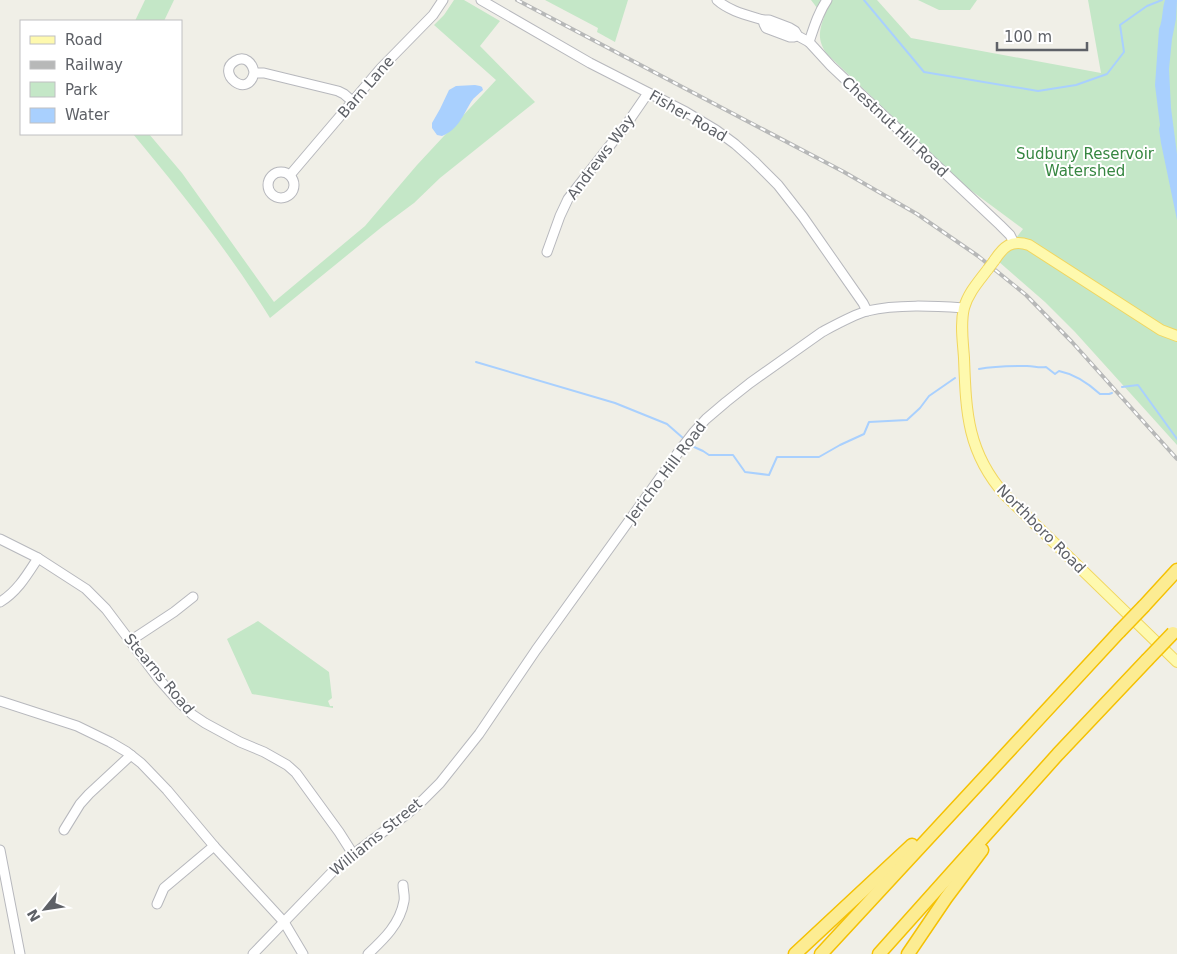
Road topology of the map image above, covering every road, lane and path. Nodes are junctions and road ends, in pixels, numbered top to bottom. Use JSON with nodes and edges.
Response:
{"nodes":[{"id":1,"x":443,"y":0,"type":"edge"},
{"id":2,"x":481,"y":0,"type":"edge"},
{"id":3,"x":717,"y":0,"type":"edge"},
{"id":4,"x":827,"y":0,"type":"edge"},
{"id":5,"x":810,"y":42,"type":"junction"},
{"id":6,"x":254,"y":73,"type":"dead end"},
{"id":7,"x":648,"y":93,"type":"junction"},
{"id":8,"x":352,"y":101,"type":"junction"},
{"id":9,"x":290,"y":175,"type":"dead end"},
{"id":10,"x":1014,"y":242,"type":"junction"},
{"id":11,"x":547,"y":252,"type":"dead end"},
{"id":12,"x":964,"y":308,"type":"junction"},
{"id":13,"x":867,"y":312,"type":"junction"},
{"id":14,"x":1177,"y":336,"type":"edge"},
{"id":15,"x":0,"y":539,"type":"edge"},
{"id":16,"x":38,"y":558,"type":"junction"},
{"id":17,"x":1177,"y":570,"type":"edge"},
{"id":18,"x":193,"y":597,"type":"dead end"},
{"id":19,"x":0,"y":602,"type":"edge"},
{"id":20,"x":1175,"y":630,"type":"edge"},
{"id":21,"x":130,"y":641,"type":"junction"},
{"id":22,"x":1177,"y":662,"type":"edge"},
{"id":23,"x":0,"y":701,"type":"edge"},
{"id":24,"x":1058,"y":754,"type":"junction"},
{"id":25,"x":131,"y":755,"type":"junction"},
{"id":26,"x":457,"y":763,"type":"joint"},
{"id":27,"x":990,"y":771,"type":"junction"},
{"id":28,"x":64,"y":830,"type":"dead end"},
{"id":29,"x":214,"y":846,"type":"junction"},
{"id":30,"x":0,"y":850,"type":"edge"},
{"id":31,"x":353,"y":854,"type":"junction"},
{"id":32,"x":402,"y":885,"type":"dead end"},
{"id":33,"x":157,"y":904,"type":"dead end"},
{"id":34,"x":284,"y":922,"type":"junction"},
{"id":35,"x":20,"y":954,"type":"edge"},
{"id":36,"x":253,"y":954,"type":"edge"},
{"id":37,"x":303,"y":954,"type":"edge"},
{"id":38,"x":368,"y":954,"type":"edge"},
{"id":39,"x":795,"y":954,"type":"edge"},
{"id":40,"x":821,"y":954,"type":"edge"},
{"id":41,"x":879,"y":954,"type":"edge"},
{"id":42,"x":908,"y":954,"type":"edge"}],
"edges":[{"from":1,"to":8,"type":"street","name":"Barn Lane"},
{"from":2,"to":7,"type":"street","name":"Fisher Road"},
{"from":3,"to":5,"type":"street"},
{"from":4,"to":5,"type":"street"},
{"from":5,"to":10,"type":"street","name":"Chestnut Hill Road"},
{"from":6,"to":8,"type":"street"},
{"from":7,"to":11,"type":"street","name":"Andrews Way"},
{"from":7,"to":13,"type":"street","name":"Fisher Road"},
{"from":8,"to":9,"type":"street","name":"Barn Lane"},
{"from":10,"to":12,"type":"main road","name":"Northboro Road"},
{"from":10,"to":14,"type":"main road"},
{"from":12,"to":13,"type":"street","name":"Jericho Hill Road"},
{"from":12,"to":22,"type":"main road","name":"Northboro Road"},
{"from":13,"to":26,"type":"street","name":"Jericho Hill Road"},
{"from":15,"to":16,"type":"street","name":"Stearns Road"},
{"from":16,"to":19,"type":"street"},
{"from":16,"to":21,"type":"street","name":"Stearns Road"},
{"from":17,"to":27,"type":"highway","bridge":true},
{"from":18,"to":21,"type":"street"},
{"from":20,"to":24,"type":"highway","bridge":true},
{"from":21,"to":31,"type":"street","name":"Stearns Road"},
{"from":23,"to":25,"type":"street"},
{"from":24,"to":41,"type":"highway"},
{"from":24,"to":42,"type":"highway"},
{"from":25,"to":28,"type":"street"},
{"from":25,"to":29,"type":"street"},
{"from":26,"to":31,"type":"street","name":"Williams Street"},
{"from":27,"to":39,"type":"highway"},
{"from":27,"to":40,"type":"highway"},
{"from":29,"to":33,"type":"street"},
{"from":29,"to":34,"type":"street"},
{"from":30,"to":35,"type":"street"},
{"from":31,"to":34,"type":"street","name":"Williams Street"},
{"from":32,"to":38,"type":"street"},
{"from":34,"to":36,"type":"street","name":"Williams Street"},
{"from":34,"to":37,"type":"street"}]}
